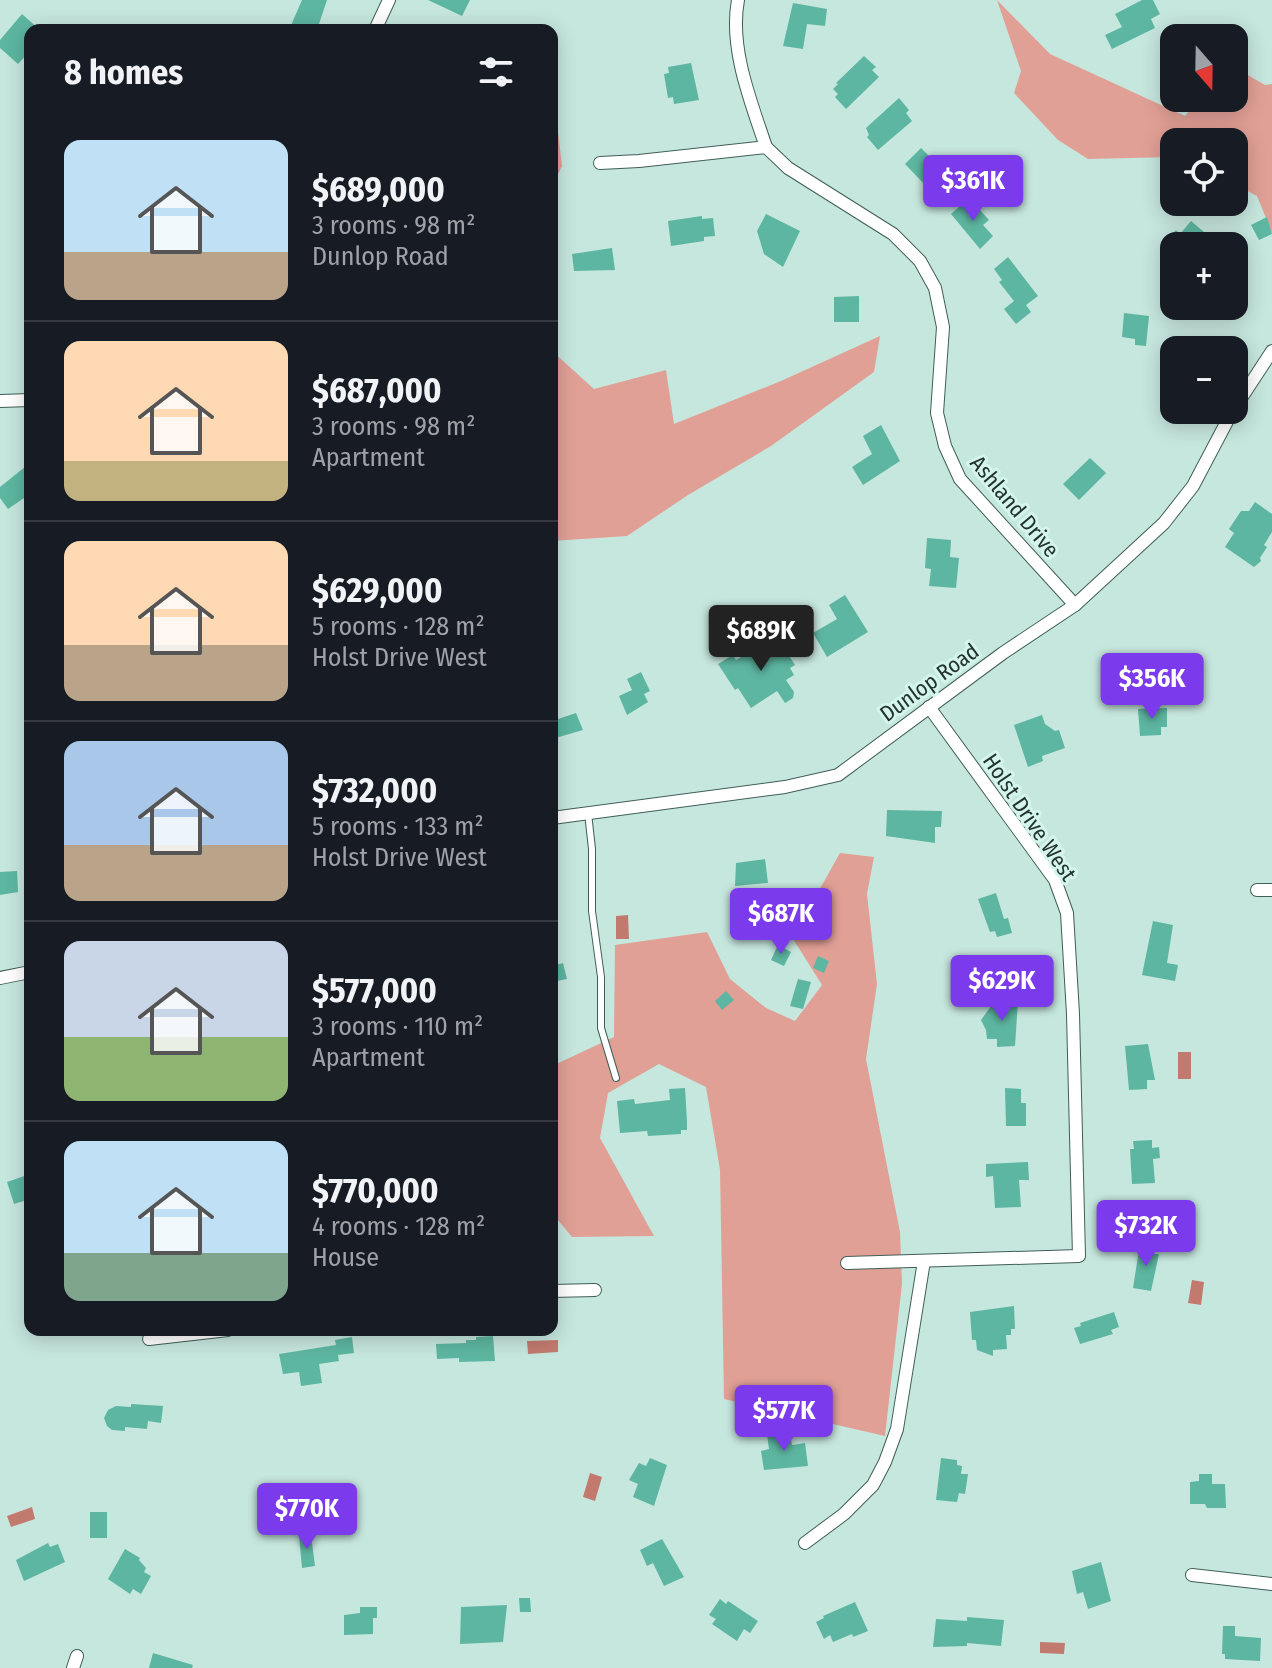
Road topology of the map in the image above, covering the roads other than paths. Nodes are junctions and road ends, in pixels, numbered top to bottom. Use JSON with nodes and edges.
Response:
{"nodes":[{"id":1,"x":389,"y":0,"type":"edge"},
{"id":2,"x":738,"y":0,"type":"edge"},
{"id":3,"x":378,"y":24,"type":"edge"},
{"id":4,"x":766,"y":147,"type":"junction"},
{"id":5,"x":600,"y":163,"type":"dead end"},
{"id":6,"x":1272,"y":351,"type":"edge"},
{"id":7,"x":1248,"y":388,"type":"edge"},
{"id":8,"x":24,"y":400,"type":"edge"},
{"id":9,"x":0,"y":401,"type":"edge"},
{"id":10,"x":1226,"y":424,"type":"edge"},
{"id":11,"x":1075,"y":605,"type":"junction"},
{"id":12,"x":929,"y":707,"type":"junction"},
{"id":13,"x":588,"y":813,"type":"junction"},
{"id":14,"x":558,"y":817,"type":"edge"},
{"id":15,"x":1257,"y":890,"type":"dead end"},
{"id":16,"x":1272,"y":890,"type":"edge"},
{"id":17,"x":24,"y":973,"type":"edge"},
{"id":18,"x":0,"y":978,"type":"edge"},
{"id":19,"x":616,"y":1078,"type":"dead end"},
{"id":20,"x":924,"y":1261,"type":"junction"},
{"id":21,"x":847,"y":1263,"type":"dead end"},
{"id":22,"x":595,"y":1290,"type":"dead end"},
{"id":23,"x":558,"y":1291,"type":"edge"},
{"id":24,"x":175,"y":1336,"type":"edge"},
{"id":25,"x":149,"y":1339,"type":"dead end"},
{"id":26,"x":805,"y":1543,"type":"dead end"},
{"id":27,"x":1192,"y":1575,"type":"dead end"},
{"id":28,"x":1272,"y":1584,"type":"edge"}],
"edges":[{"from":1,"to":3,"type":"street"},
{"from":2,"to":4,"type":"street"},
{"from":4,"to":5,"type":"street"},
{"from":4,"to":11,"type":"street","name":"Ashland Drive"},
{"from":6,"to":7,"type":"street","name":"Dunlop Road"},
{"from":8,"to":9,"type":"street"},
{"from":10,"to":11,"type":"street","name":"Dunlop Road"},
{"from":11,"to":12,"type":"street","name":"Dunlop Road"},
{"from":12,"to":13,"type":"street","name":"Dunlop Road"},
{"from":12,"to":20,"type":"street","name":"Holst Drive West"},
{"from":13,"to":14,"type":"street","name":"Dunlop Road"},
{"from":13,"to":19,"type":"lane"},
{"from":15,"to":16,"type":"street"},
{"from":17,"to":18,"type":"street"},
{"from":20,"to":21,"type":"street","name":"Holst Drive West"},
{"from":20,"to":26,"type":"street"},
{"from":22,"to":23,"type":"street"},
{"from":24,"to":25,"type":"street"},
{"from":27,"to":28,"type":"street"}]}
